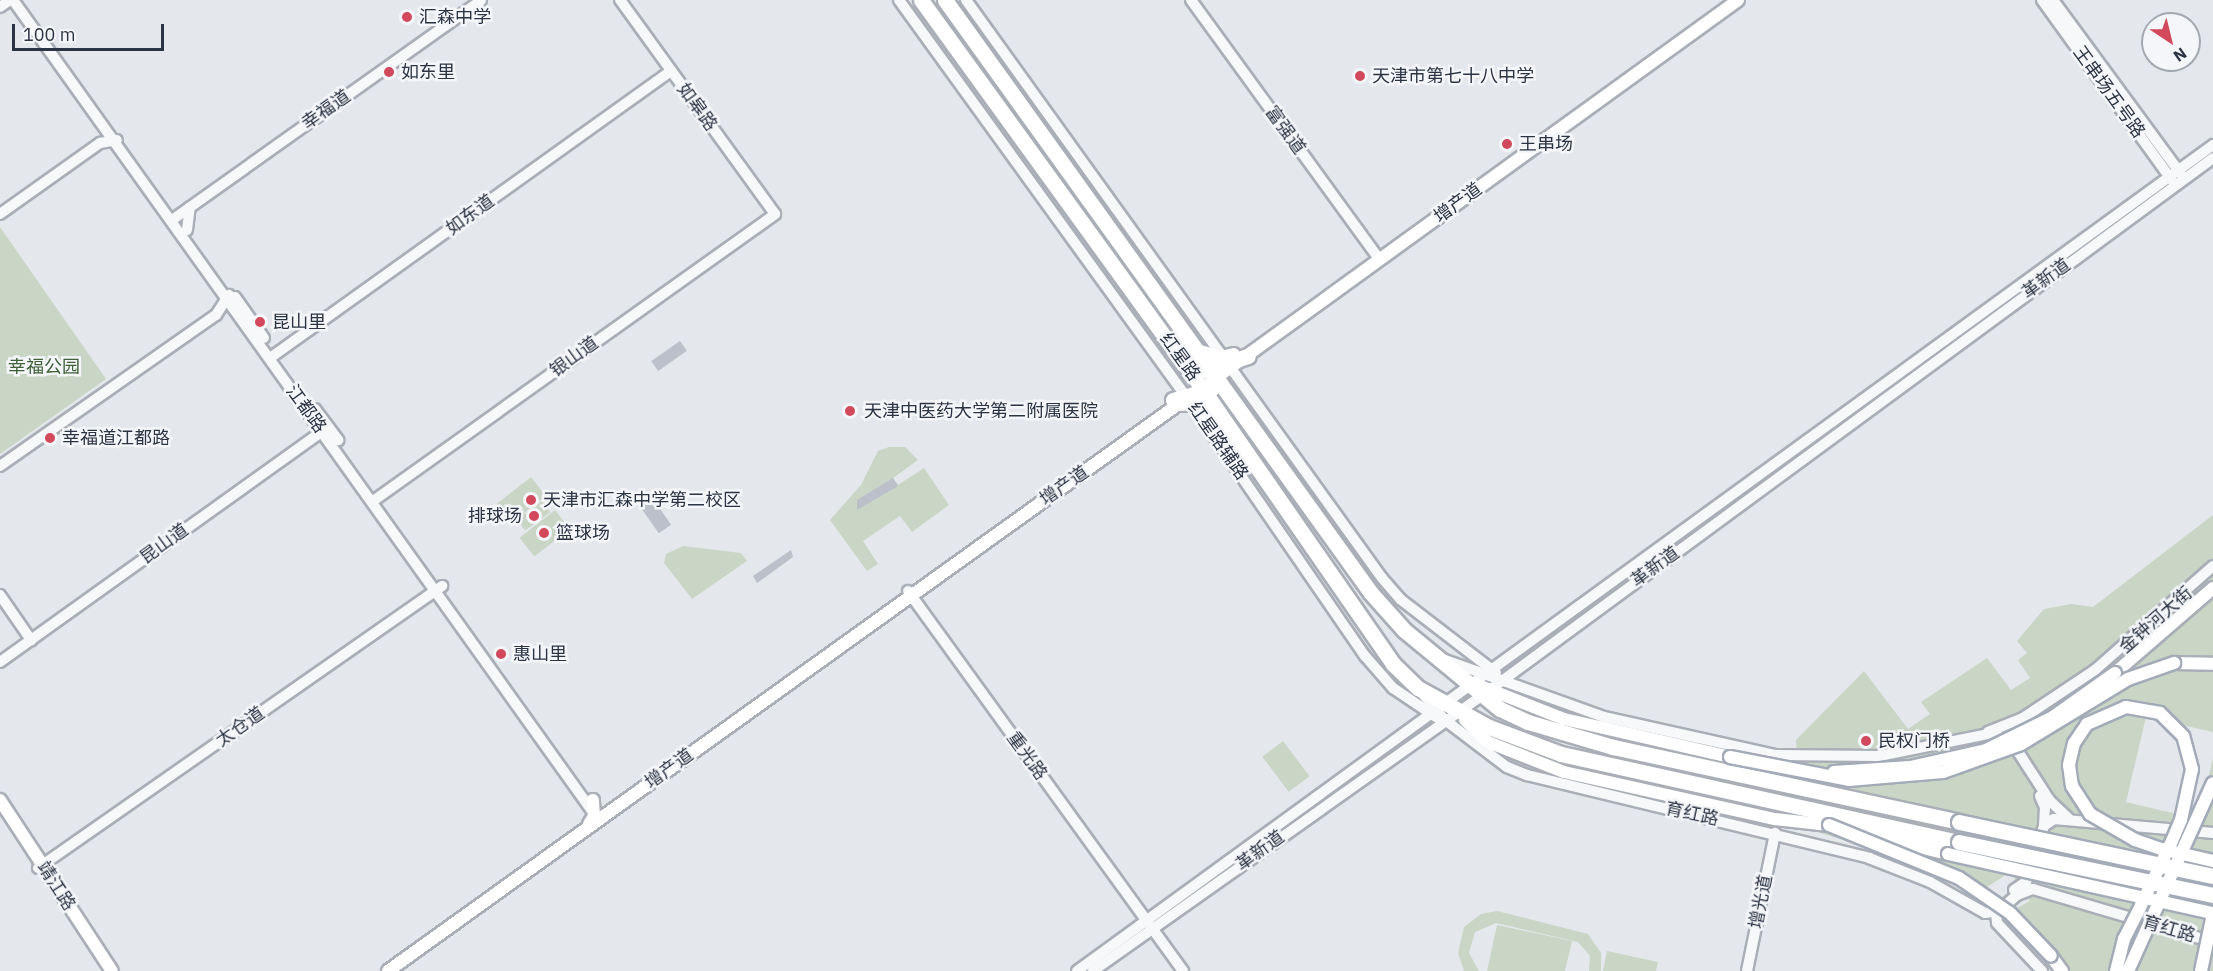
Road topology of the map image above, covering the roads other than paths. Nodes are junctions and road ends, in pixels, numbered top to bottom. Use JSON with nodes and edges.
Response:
{"nodes":[{"id":1,"x":11,"y":0,"type":"edge"},
{"id":2,"x":20,"y":0,"type":"edge"},
{"id":3,"x":469,"y":0,"type":"edge"},
{"id":4,"x":481,"y":0,"type":"edge"},
{"id":5,"x":620,"y":0,"type":"edge"},
{"id":6,"x":899,"y":0,"type":"edge"},
{"id":7,"x":921,"y":0,"type":"edge"},
{"id":8,"x":945,"y":0,"type":"edge"},
{"id":9,"x":966,"y":0,"type":"edge"},
{"id":10,"x":1191,"y":0,"type":"edge"},
{"id":11,"x":1727,"y":0,"type":"edge"},
{"id":12,"x":1738,"y":0,"type":"edge"},
{"id":13,"x":2042,"y":0,"type":"edge"},
{"id":14,"x":2053,"y":0,"type":"edge"},
{"id":15,"x":0,"y":7,"type":"edge"},
{"id":16,"x":671,"y":71,"type":"junction"},
{"id":17,"x":105,"y":128,"type":"junction"},
{"id":18,"x":117,"y":140,"type":"junction"},
{"id":19,"x":100,"y":143,"type":"junction"},
{"id":20,"x":2213,"y":145,"type":"edge"},
{"id":21,"x":2213,"y":158,"type":"edge"},
{"id":22,"x":2172,"y":171,"type":"junction"},
{"id":23,"x":2179,"y":181,"type":"junction"},
{"id":24,"x":178,"y":213,"type":"junction"},
{"id":25,"x":0,"y":214,"type":"edge"},
{"id":26,"x":775,"y":214,"type":"joint"},
{"id":27,"x":183,"y":231,"type":"junction"},
{"id":28,"x":1378,"y":257,"type":"junction"},
{"id":29,"x":229,"y":295,"type":"junction"},
{"id":30,"x":216,"y":315,"type":"junction"},
{"id":31,"x":240,"y":316,"type":"junction"},
{"id":32,"x":1245,"y":353,"type":"joint"},
{"id":33,"x":273,"y":356,"type":"junction"},
{"id":34,"x":1184,"y":363,"type":"junction"},
{"id":35,"x":1201,"y":383,"type":"junction"},
{"id":36,"x":325,"y":429,"type":"junction"},
{"id":37,"x":0,"y":466,"type":"edge"},
{"id":38,"x":376,"y":499,"type":"junction"},
{"id":39,"x":2213,"y":566,"type":"edge"},
{"id":40,"x":439,"y":588,"type":"junction"},
{"id":41,"x":2213,"y":588,"type":"edge"},
{"id":42,"x":910,"y":593,"type":"junction"},
{"id":43,"x":0,"y":594,"type":"edge"},
{"id":44,"x":31,"y":640,"type":"junction"},
{"id":45,"x":1440,"y":658,"type":"junction"},
{"id":46,"x":0,"y":662,"type":"edge"},
{"id":47,"x":2213,"y":664,"type":"edge"},
{"id":48,"x":1489,"y":672,"type":"junction"},
{"id":49,"x":1504,"y":679,"type":"junction"},
{"id":50,"x":1482,"y":689,"type":"junction"},
{"id":51,"x":1446,"y":712,"type":"junction"},
{"id":52,"x":2019,"y":720,"type":"junction"},
{"id":53,"x":1984,"y":733,"type":"junction"},
{"id":54,"x":1614,"y":739,"type":"junction"},
{"id":55,"x":2010,"y":743,"type":"junction"},
{"id":56,"x":1801,"y":771,"type":"junction"},
{"id":57,"x":2213,"y":783,"type":"edge"},
{"id":58,"x":0,"y":800,"type":"edge"},
{"id":59,"x":0,"y":809,"type":"edge"},
{"id":60,"x":596,"y":812,"type":"junction"},
{"id":61,"x":2067,"y":818,"type":"junction"},
{"id":62,"x":1829,"y":825,"type":"junction"},
{"id":63,"x":2043,"y":826,"type":"junction"},
{"id":64,"x":580,"y":829,"type":"junction"},
{"id":65,"x":1775,"y":833,"type":"junction"},
{"id":66,"x":2213,"y":833,"type":"edge"},
{"id":67,"x":2213,"y":861,"type":"edge"},
{"id":68,"x":40,"y":867,"type":"junction"},
{"id":69,"x":2213,"y":876,"type":"edge"},
{"id":70,"x":2028,"y":877,"type":"junction"},
{"id":71,"x":2037,"y":891,"type":"junction"},
{"id":72,"x":2213,"y":895,"type":"edge"},
{"id":73,"x":2213,"y":913,"type":"edge"},
{"id":74,"x":1991,"y":916,"type":"junction"},
{"id":75,"x":1149,"y":925,"type":"junction"},
{"id":76,"x":2213,"y":942,"type":"edge"},
{"id":77,"x":105,"y":971,"type":"edge"},
{"id":78,"x":112,"y":971,"type":"edge"},
{"id":79,"x":379,"y":971,"type":"edge"},
{"id":80,"x":388,"y":971,"type":"edge"},
{"id":81,"x":1077,"y":971,"type":"edge"},
{"id":82,"x":1093,"y":971,"type":"edge"},
{"id":83,"x":1183,"y":971,"type":"edge"},
{"id":84,"x":1747,"y":971,"type":"edge"},
{"id":85,"x":2043,"y":971,"type":"edge"},
{"id":86,"x":2062,"y":971,"type":"edge"},
{"id":87,"x":2116,"y":971,"type":"edge"},
{"id":88,"x":2128,"y":971,"type":"edge"},
{"id":89,"x":2201,"y":971,"type":"edge"}],
"edges":[{"from":1,"to":15,"type":"street"},
{"from":1,"to":17,"type":"street","name":"江都路"},
{"from":2,"to":18,"type":"street","name":"江都路"},
{"from":3,"to":24,"type":"street","name":"幸福道"},
{"from":4,"to":24,"type":"street","name":"幸福道"},
{"from":5,"to":16,"type":"street","name":"如皋路"},
{"from":6,"to":35,"type":"street","name":"红星路辅路"},
{"from":7,"to":34,"type":"highway","name":"红星路"},
{"from":8,"to":35,"type":"highway","name":"红星路"},
{"from":9,"to":35,"type":"street","name":"红星路辅路"},
{"from":10,"to":28,"type":"street","name":"富强道"},
{"from":11,"to":28,"type":"main road","name":"增产道"},
{"from":12,"to":28,"type":"main road","name":"增产道"},
{"from":13,"to":22,"type":"street","name":"王串场五号路"},
{"from":14,"to":22,"type":"street","name":"王串场五号路"},
{"from":16,"to":26,"type":"street","name":"如皋路"},
{"from":16,"to":33,"type":"street","name":"如东道"},
{"from":17,"to":18,"type":"street","name":"江都路"},
{"from":17,"to":19,"type":"street"},
{"from":18,"to":19,"type":"street"},
{"from":18,"to":24,"type":"street","name":"江都路"},
{"from":19,"to":25,"type":"street"},
{"from":20,"to":22,"type":"street","name":"革新道"},
{"from":21,"to":23,"type":"street","name":"革新道"},
{"from":22,"to":23,"type":"street","name":"王串场五号路"},
{"from":22,"to":48,"type":"street","name":"革新道"},
{"from":23,"to":49,"type":"street","name":"革新道"},
{"from":24,"to":27,"type":"street","name":"江都路"},
{"from":24,"to":27,"type":"street"},
{"from":26,"to":38,"type":"street","name":"银山道"},
{"from":27,"to":29,"type":"street","name":"江都路"},
{"from":28,"to":32,"type":"main road","name":"增产道"},
{"from":29,"to":30,"type":"street"},
{"from":29,"to":31,"type":"street","name":"江都路"},
{"from":29,"to":33,"type":"street","name":"江都路"},
{"from":30,"to":31,"type":"street"},
{"from":30,"to":37,"type":"street"},
{"from":31,"to":33,"type":"street","name":"江都路"},
{"from":32,"to":35,"type":"highway"},
{"from":33,"to":36,"type":"street","name":"江都路"},
{"from":34,"to":35,"type":"highway"},
{"from":34,"to":35,"type":"highway"},
{"from":35,"to":42,"type":"main road","name":"增产道"},
{"from":35,"to":45,"type":"highway"},
{"from":35,"to":48,"type":"street","name":"红星路辅路"},
{"from":35,"to":51,"type":"highway","name":"红星路"},
{"from":35,"to":51,"type":"street","name":"红星路辅路"},
{"from":36,"to":38,"type":"street","name":"江都路"},
{"from":36,"to":44,"type":"street","name":"昆山道"},
{"from":38,"to":40,"type":"street","name":"江都路"},
{"from":39,"to":52,"type":"street","name":"金钟河大街"},
{"from":40,"to":60,"type":"street","name":"江都路"},
{"from":40,"to":68,"type":"street","name":"太仓道"},
{"from":41,"to":56,"type":"main road","bridge":true},
{"from":42,"to":60,"type":"main road","name":"增产道"},
{"from":42,"to":75,"type":"street","name":"重光路"},
{"from":43,"to":44,"type":"street"},
{"from":44,"to":46,"type":"street","name":"昆山道"},
{"from":45,"to":48,"type":"street"},
{"from":45,"to":50,"type":"highway"},
{"from":47,"to":56,"type":"main road","bridge":true},
{"from":48,"to":49,"type":"street"},
{"from":48,"to":50,"type":"street","name":"革新道"},
{"from":49,"to":50,"type":"street","name":"革新道"},
{"from":49,"to":53,"type":"street"},
{"from":50,"to":51,"type":"street"},
{"from":50,"to":51,"type":"street","name":"革新道"},
{"from":50,"to":54,"type":"highway"},
{"from":51,"to":62,"type":"main road"},
{"from":51,"to":65,"type":"street","name":"育红路"},
{"from":51,"to":72,"type":"highway","name":"育红路","bridge":true},
{"from":51,"to":75,"type":"street","name":"革新道"},
{"from":51,"to":75,"type":"street","name":"革新道"},
{"from":52,"to":53,"type":"street"},
{"from":52,"to":55,"type":"street"},
{"from":53,"to":55,"type":"street"},
{"from":54,"to":56,"type":"main road","bridge":true},
{"from":54,"to":69,"type":"highway","bridge":true},
{"from":55,"to":61,"type":"street"},
{"from":55,"to":63,"type":"street"},
{"from":57,"to":88,"type":"main road","bridge":true},
{"from":58,"to":68,"type":"main road","name":"靖江路"},
{"from":59,"to":68,"type":"main road","name":"靖江路"},
{"from":60,"to":64,"type":"main road","name":"增产道"},
{"from":61,"to":63,"type":"street"},
{"from":61,"to":66,"type":"street"},
{"from":62,"to":73,"type":"main road","bridge":true},
{"from":62,"to":86,"type":"main road","bridge":true},
{"from":63,"to":70,"type":"street"},
{"from":64,"to":79,"type":"main road","name":"增产道"},
{"from":64,"to":80,"type":"main road","name":"增产道"},
{"from":65,"to":74,"type":"street","name":"育红路"},
{"from":65,"to":84,"type":"street","name":"增光道"},
{"from":67,"to":87,"type":"main road","bridge":true},
{"from":68,"to":77,"type":"main road","name":"靖江路"},
{"from":68,"to":78,"type":"main road","name":"靖江路"},
{"from":70,"to":71,"type":"street"},
{"from":70,"to":74,"type":"street"},
{"from":71,"to":74,"type":"street"},
{"from":71,"to":76,"type":"street","name":"育红路"},
{"from":73,"to":89,"type":"main road","bridge":true},
{"from":74,"to":85,"type":"street","name":"育红路"},
{"from":75,"to":81,"type":"street","name":"革新道"},
{"from":75,"to":82,"type":"street","name":"革新道"},
{"from":75,"to":83,"type":"street","name":"重光路"}]}
